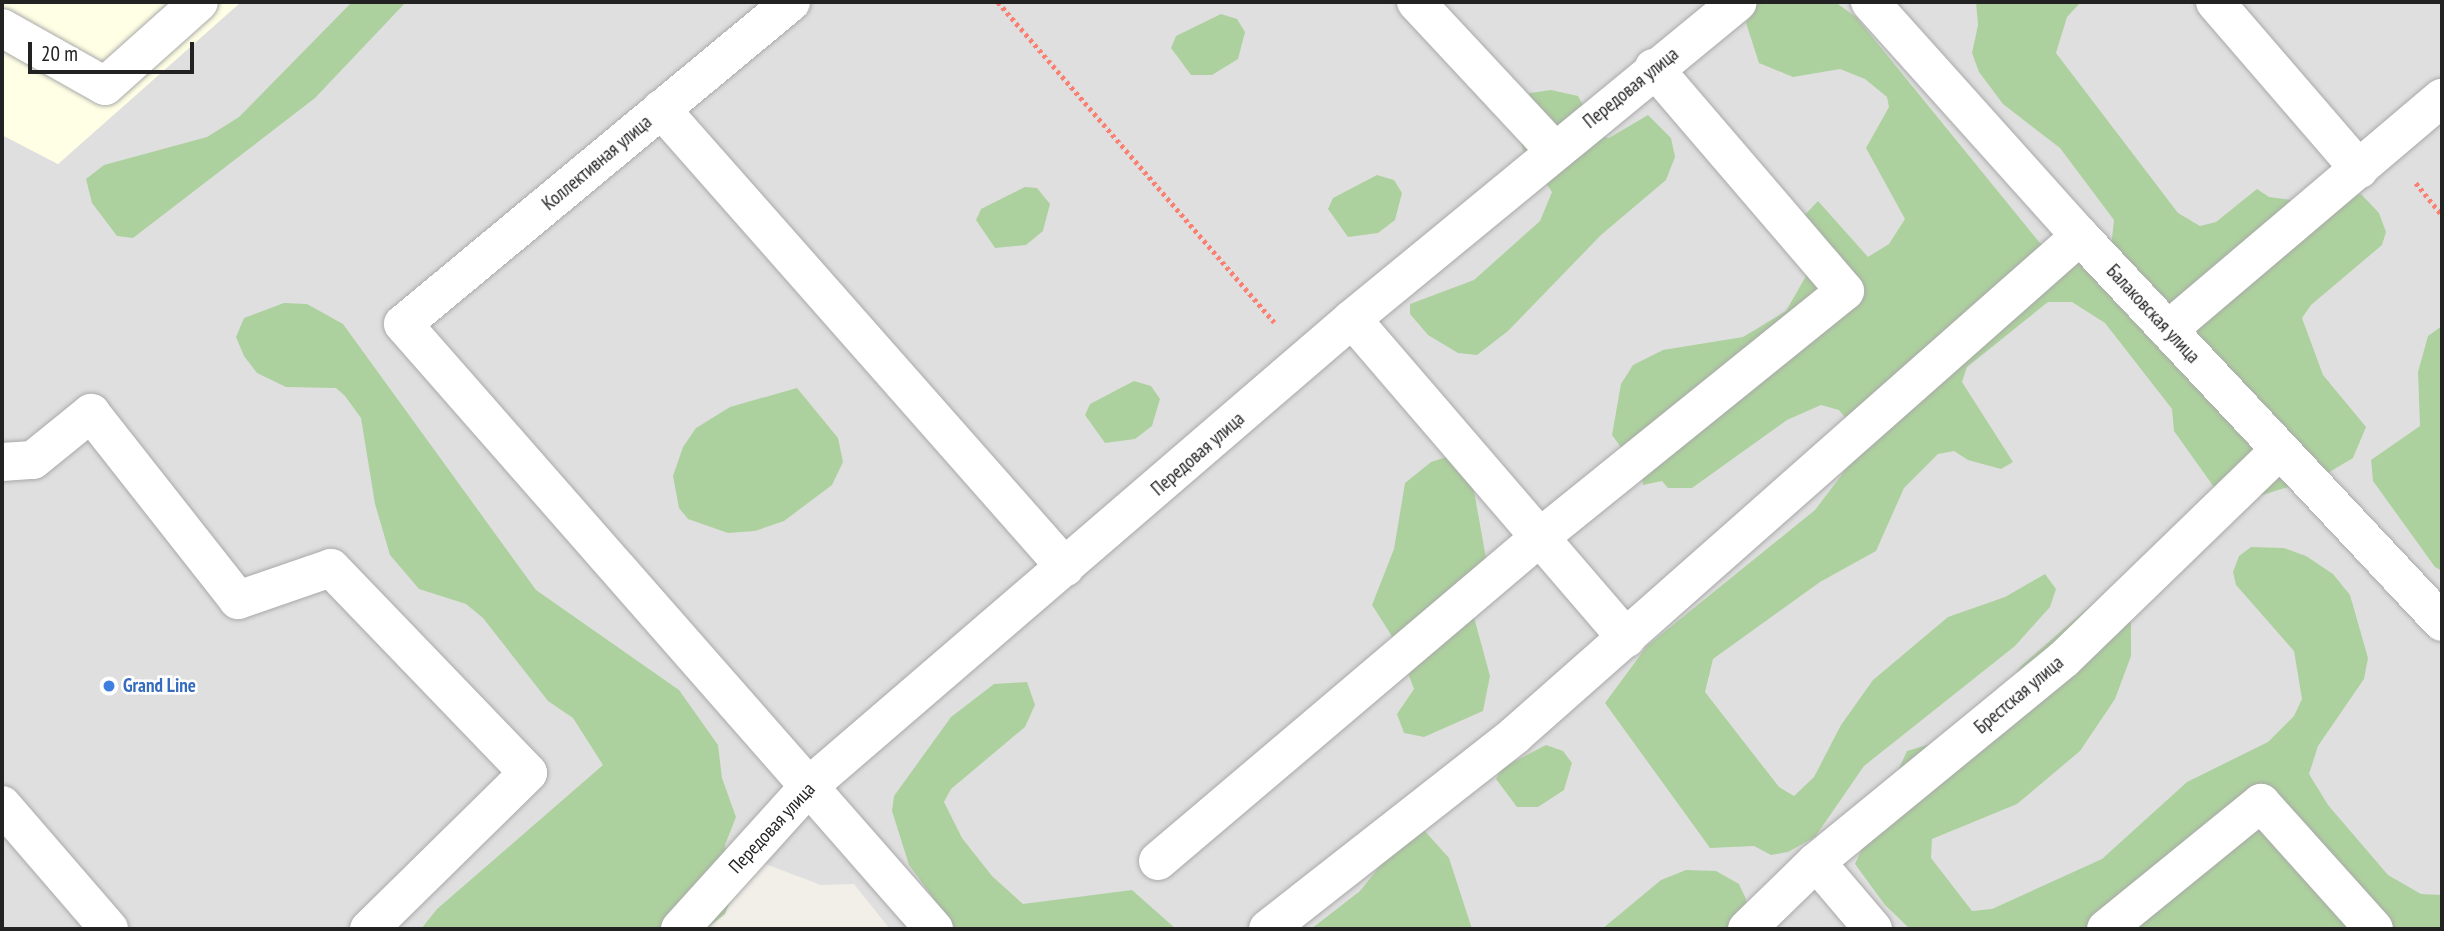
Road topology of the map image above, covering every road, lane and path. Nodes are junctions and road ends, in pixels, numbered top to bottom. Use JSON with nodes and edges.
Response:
{"nodes":[{"id":1,"x":199,"y":2,"type":"edge"},
{"id":2,"x":791,"y":2,"type":"edge"},
{"id":3,"x":998,"y":2,"type":"edge"},
{"id":4,"x":1416,"y":2,"type":"edge"},
{"id":5,"x":1738,"y":2,"type":"edge"},
{"id":6,"x":2215,"y":2,"type":"edge"},
{"id":7,"x":1881,"y":6,"type":"edge"},
{"id":8,"x":2,"y":28,"type":"edge"},
{"id":9,"x":1654,"y":68,"type":"junction"},
{"id":10,"x":2442,"y":98,"type":"edge"},
{"id":11,"x":661,"y":109,"type":"junction"},
{"id":12,"x":1555,"y":151,"type":"junction"},
{"id":13,"x":2359,"y":169,"type":"junction"},
{"id":14,"x":2080,"y":236,"type":"junction"},
{"id":15,"x":1352,"y":319,"type":"junction"},
{"id":16,"x":2168,"y":330,"type":"junction"},
{"id":17,"x":1307,"y":360,"type":"junction"},
{"id":18,"x":2280,"y":450,"type":"junction"},
{"id":19,"x":2,"y":462,"type":"edge"},
{"id":20,"x":1539,"y":538,"type":"junction"},
{"id":21,"x":1065,"y":567,"type":"junction"},
{"id":22,"x":2442,"y":622,"type":"edge"},
{"id":23,"x":1626,"y":638,"type":"junction"},
{"id":24,"x":809,"y":786,"type":"junction"},
{"id":25,"x":2,"y":805,"type":"edge"},
{"id":26,"x":1158,"y":861,"type":"dead end"},
{"id":27,"x":1816,"y":862,"type":"junction"},
{"id":28,"x":109,"y":929,"type":"edge"},
{"id":29,"x":369,"y":929,"type":"edge"},
{"id":30,"x":680,"y":929,"type":"edge"},
{"id":31,"x":934,"y":929,"type":"edge"},
{"id":32,"x":1268,"y":929,"type":"edge"},
{"id":33,"x":1747,"y":929,"type":"edge"},
{"id":34,"x":1872,"y":929,"type":"edge"},
{"id":35,"x":2106,"y":929,"type":"edge"},
{"id":36,"x":2374,"y":929,"type":"edge"}],
"edges":[{"from":1,"to":8,"type":"street"},
{"from":2,"to":11,"type":"street","name":"Коллективная улица"},
{"from":3,"to":17,"type":"path"},
{"from":4,"to":12,"type":"street"},
{"from":5,"to":9,"type":"street","name":"Передовая улица"},
{"from":6,"to":13,"type":"street"},
{"from":7,"to":14,"type":"street","name":"Балаковская улица"},
{"from":9,"to":12,"type":"street","name":"Передовая улица"},
{"from":9,"to":20,"type":"street"},
{"from":10,"to":13,"type":"street"},
{"from":11,"to":21,"type":"street"},
{"from":11,"to":24,"type":"street","name":"Коллективная улица"},
{"from":12,"to":15,"type":"street","name":"Передовая улица"},
{"from":13,"to":16,"type":"street"},
{"from":14,"to":16,"type":"street","name":"Балаковская улица"},
{"from":14,"to":23,"type":"street"},
{"from":15,"to":17,"type":"street","name":"Передовая улица"},
{"from":15,"to":20,"type":"street"},
{"from":16,"to":18,"type":"street","name":"Балаковская улица"},
{"from":17,"to":21,"type":"street","name":"Передовая улица"},
{"from":18,"to":22,"type":"street","name":"Балаковская улица"},
{"from":18,"to":27,"type":"street","name":"Брестская улица"},
{"from":19,"to":29,"type":"street"},
{"from":20,"to":23,"type":"street"},
{"from":20,"to":26,"type":"street"},
{"from":21,"to":24,"type":"street","name":"Передовая улица"},
{"from":23,"to":32,"type":"street"},
{"from":24,"to":30,"type":"street","name":"Передовая улица"},
{"from":24,"to":31,"type":"street"},
{"from":25,"to":28,"type":"street"},
{"from":27,"to":33,"type":"street","name":"Брестская улица"},
{"from":27,"to":34,"type":"street"},
{"from":35,"to":36,"type":"street"}]}
